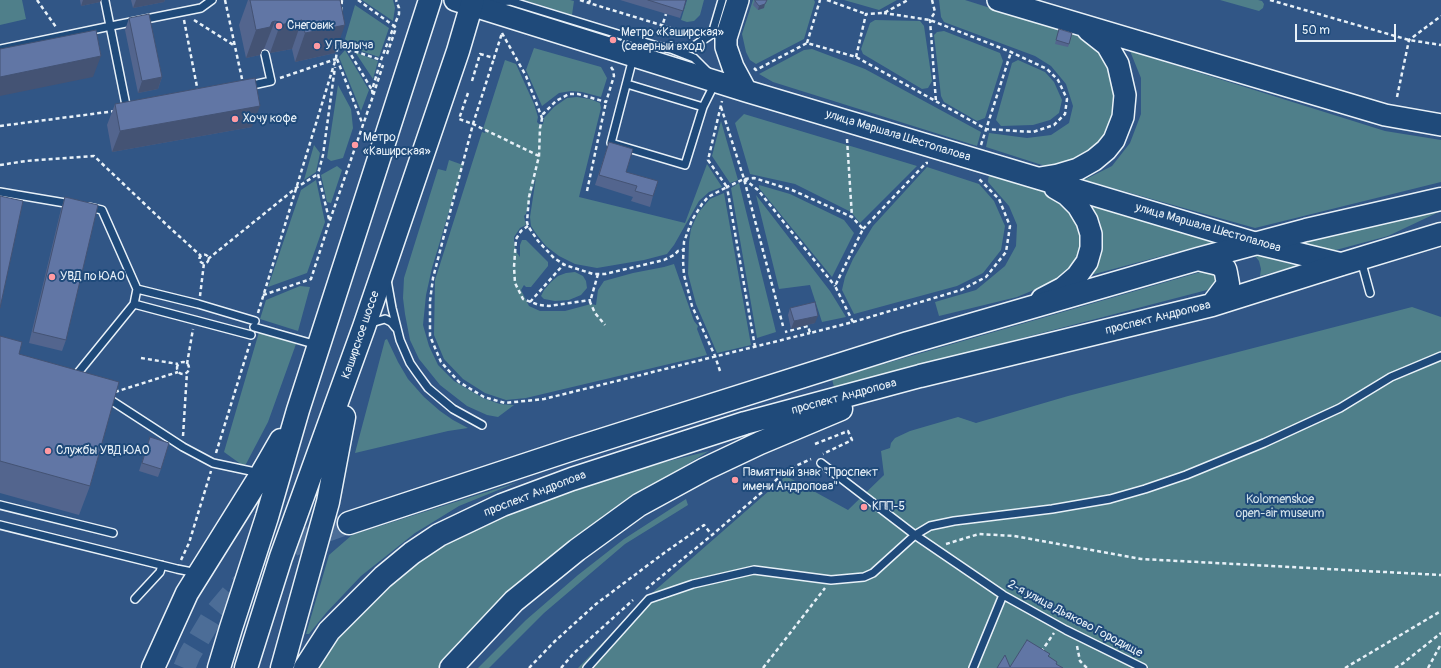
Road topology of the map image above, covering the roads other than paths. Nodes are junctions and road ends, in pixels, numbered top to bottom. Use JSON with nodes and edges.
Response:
{"nodes":[{"id":1,"x":212,"y":0,"type":"edge"},
{"id":2,"x":430,"y":0,"type":"edge"},
{"id":3,"x":722,"y":0,"type":"edge"},
{"id":4,"x":738,"y":0,"type":"edge"},
{"id":5,"x":998,"y":0,"type":"edge"},
{"id":6,"x":105,"y":1,"type":"edge"},
{"id":7,"x":466,"y":2,"type":"edge"},
{"id":8,"x":1083,"y":25,"type":"junction"},
{"id":9,"x":111,"y":26,"type":"junction"},
{"id":10,"x":0,"y":49,"type":"edge"},
{"id":11,"x":671,"y":49,"type":"junction"},
{"id":12,"x":265,"y":54,"type":"dead end"},
{"id":13,"x":634,"y":56,"type":"junction"},
{"id":14,"x":716,"y":81,"type":"junction"},
{"id":15,"x":627,"y":84,"type":"junction"},
{"id":16,"x":244,"y":87,"type":"edge"},
{"id":17,"x":746,"y":91,"type":"junction"},
{"id":18,"x":703,"y":107,"type":"junction"},
{"id":19,"x":135,"y":108,"type":"edge"},
{"id":20,"x":1441,"y":126,"type":"edge"},
{"id":21,"x":1037,"y":178,"type":"junction"},
{"id":22,"x":0,"y":192,"type":"edge"},
{"id":23,"x":1441,"y":199,"type":"edge"},
{"id":24,"x":1441,"y":234,"type":"edge"},
{"id":25,"x":1255,"y":243,"type":"junction"},
{"id":26,"x":1198,"y":259,"type":"junction"},
{"id":27,"x":1351,"y":261,"type":"junction"},
{"id":28,"x":384,"y":266,"type":"junction"},
{"id":29,"x":137,"y":289,"type":"junction"},
{"id":30,"x":1370,"y":293,"type":"dead end"},
{"id":31,"x":134,"y":304,"type":"junction"},
{"id":32,"x":1212,"y":305,"type":"junction"},
{"id":33,"x":1021,"y":310,"type":"junction"},
{"id":34,"x":363,"y":329,"type":"junction"},
{"id":35,"x":398,"y":332,"type":"junction"},
{"id":36,"x":251,"y":335,"type":"road end"},
{"id":37,"x":318,"y":346,"type":"junction"},
{"id":38,"x":1441,"y":356,"type":"edge"},
{"id":39,"x":920,"y":376,"type":"junction"},
{"id":40,"x":73,"y":379,"type":"edge"},
{"id":41,"x":100,"y":394,"type":"edge"},
{"id":42,"x":298,"y":410,"type":"junction"},
{"id":43,"x":482,"y":425,"type":"dead end"},
{"id":44,"x":821,"y":463,"type":"dead end"},
{"id":45,"x":262,"y":473,"type":"junction"},
{"id":46,"x":0,"y":505,"type":"edge"},
{"id":47,"x":349,"y":523,"type":"tunnel mouth"},
{"id":48,"x":0,"y":526,"type":"edge"},
{"id":49,"x":112,"y":534,"type":"dead end"},
{"id":50,"x":915,"y":534,"type":"junction"},
{"id":51,"x":162,"y":565,"type":"junction"},
{"id":52,"x":199,"y":573,"type":"junction"},
{"id":53,"x":1003,"y":595,"type":"junction"},
{"id":54,"x":135,"y":599,"type":"dead end"},
{"id":55,"x":153,"y":668,"type":"edge"},
{"id":56,"x":219,"y":668,"type":"edge"},
{"id":57,"x":246,"y":668,"type":"edge"},
{"id":58,"x":282,"y":668,"type":"edge"},
{"id":59,"x":305,"y":668,"type":"edge"},
{"id":60,"x":451,"y":668,"type":"edge"},
{"id":61,"x":587,"y":668,"type":"edge"},
{"id":62,"x":974,"y":668,"type":"edge"},
{"id":63,"x":1143,"y":668,"type":"edge"}],
"edges":[{"from":1,"to":9,"type":"lane"},
{"from":2,"to":37,"type":"main road"},
{"from":3,"to":11,"type":"lane"},
{"from":4,"to":17,"type":"main road"},
{"from":5,"to":8,"type":"main road"},
{"from":6,"to":9,"type":"lane"},
{"from":7,"to":11,"type":"lane"},
{"from":7,"to":13,"type":"main road","name":"улица Маршала Шестопалова"},
{"from":7,"to":28,"type":"main road","name":"Каширское шоссе"},
{"from":8,"to":20,"type":"main road"},
{"from":8,"to":21,"type":"main road"},
{"from":9,"to":10,"type":"lane"},
{"from":9,"to":19,"type":"lane"},
{"from":11,"to":14,"type":"lane"},
{"from":12,"to":16,"type":"lane"},
{"from":13,"to":14,"type":"main road","name":"улица Маршала Шестопалова"},
{"from":13,"to":15,"type":"lane"},
{"from":14,"to":17,"type":"main road","name":"улица Маршала Шестопалова"},
{"from":14,"to":18,"type":"lane"},
{"from":15,"to":18,"type":"lane"},
{"from":15,"to":18,"type":"lane"},
{"from":17,"to":21,"type":"main road","name":"улица Маршала Шестопалова"},
{"from":21,"to":25,"type":"main road","name":"улица Маршала Шестопалова"},
{"from":21,"to":33,"type":"main road"},
{"from":22,"to":29,"type":"lane"},
{"from":23,"to":25,"type":"main road"},
{"from":24,"to":27,"type":"main road","name":"проспект Андропова"},
{"from":25,"to":26,"type":"main road"},
{"from":25,"to":27,"type":"main road","name":"улица Маршала Шестопалова"},
{"from":26,"to":32,"type":"main road"},
{"from":26,"to":33,"type":"main road"},
{"from":27,"to":30,"type":"lane"},
{"from":27,"to":32,"type":"main road","name":"проспект Андропова"},
{"from":28,"to":34,"type":"main road","name":"Каширское шоссе"},
{"from":28,"to":35,"type":"lane"},
{"from":29,"to":31,"type":"lane"},
{"from":29,"to":37,"type":"lane"},
{"from":31,"to":36,"type":"lane"},
{"from":31,"to":40,"type":"lane"},
{"from":32,"to":39,"type":"main road","name":"проспект Андропова"},
{"from":33,"to":47,"type":"main road"},
{"from":34,"to":35,"type":"lane"},
{"from":34,"to":57,"type":"main road","name":"Каширское шоссе"},
{"from":34,"to":58,"type":"main road"},
{"from":35,"to":43,"type":"lane"},
{"from":37,"to":42,"type":"main road"},
{"from":38,"to":50,"type":"lane"},
{"from":39,"to":59,"type":"main road","name":"проспект Андропова"},
{"from":39,"to":60,"type":"main road"},
{"from":41,"to":45,"type":"lane"},
{"from":42,"to":45,"type":"main road"},
{"from":42,"to":56,"type":"main road"},
{"from":44,"to":50,"type":"lane","name":"2-я улица Дьяково Городище"},
{"from":45,"to":52,"type":"main road"},
{"from":46,"to":49,"type":"lane"},
{"from":48,"to":51,"type":"lane"},
{"from":50,"to":53,"type":"lane","name":"2-я улица Дьяково Городище"},
{"from":50,"to":61,"type":"lane"},
{"from":51,"to":52,"type":"lane"},
{"from":51,"to":54,"type":"lane"},
{"from":52,"to":55,"type":"main road"},
{"from":53,"to":62,"type":"lane"},
{"from":53,"to":63,"type":"lane","name":"2-я улица Дьяково Городище"}]}
